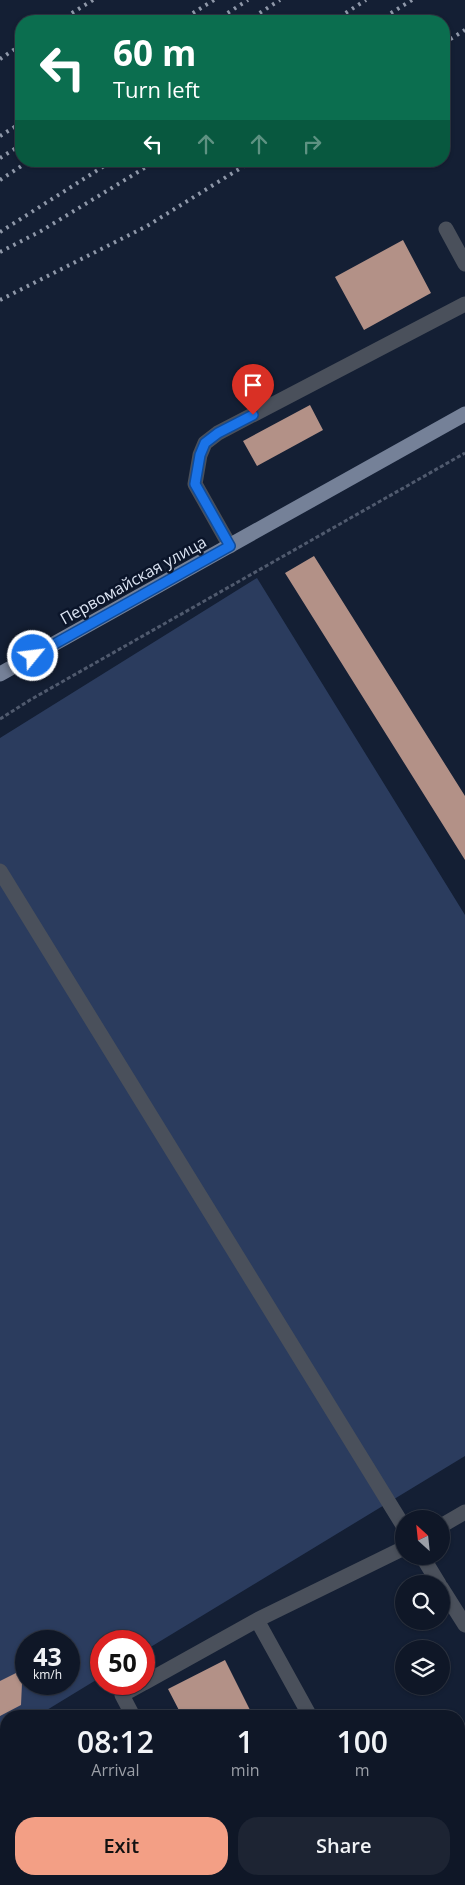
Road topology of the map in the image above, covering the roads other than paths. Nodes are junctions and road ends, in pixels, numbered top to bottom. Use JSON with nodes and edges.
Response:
{"nodes":[{"id":1,"x":446,"y":229,"type":"dead end"},
{"id":2,"x":465,"y":264,"type":"edge"},
{"id":3,"x":465,"y":304,"type":"edge"},
{"id":4,"x":465,"y":414,"type":"edge"},
{"id":5,"x":230,"y":546,"type":"junction"},
{"id":6,"x":0,"y":674,"type":"edge"},
{"id":7,"x":0,"y":872,"type":"edge"},
{"id":8,"x":395,"y":1512,"type":"edge"},
{"id":9,"x":465,"y":1512,"type":"edge"},
{"id":10,"x":450,"y":1521,"type":"edge"},
{"id":11,"x":395,"y":1552,"type":"edge"},
{"id":12,"x":450,"y":1601,"type":"edge"},
{"id":13,"x":258,"y":1620,"type":"junction"},
{"id":14,"x":465,"y":1625,"type":"edge"},
{"id":15,"x":155,"y":1676,"type":"edge"},
{"id":16,"x":122,"y":1695,"type":"edge"},
{"id":17,"x":130,"y":1710,"type":"edge"},
{"id":18,"x":307,"y":1710,"type":"edge"}],
"edges":[{"from":1,"to":2,"type":"lane"},
{"from":3,"to":5,"type":"lane"},
{"from":4,"to":5,"type":"main road","name":"Первомайская улица"},
{"from":5,"to":6,"type":"main road","name":"Первомайская улица"},
{"from":7,"to":8,"type":"lane"},
{"from":9,"to":10,"type":"lane"},
{"from":11,"to":13,"type":"lane"},
{"from":12,"to":14,"type":"lane"},
{"from":13,"to":15,"type":"lane"},
{"from":13,"to":18,"type":"lane"},
{"from":16,"to":17,"type":"lane"}]}
